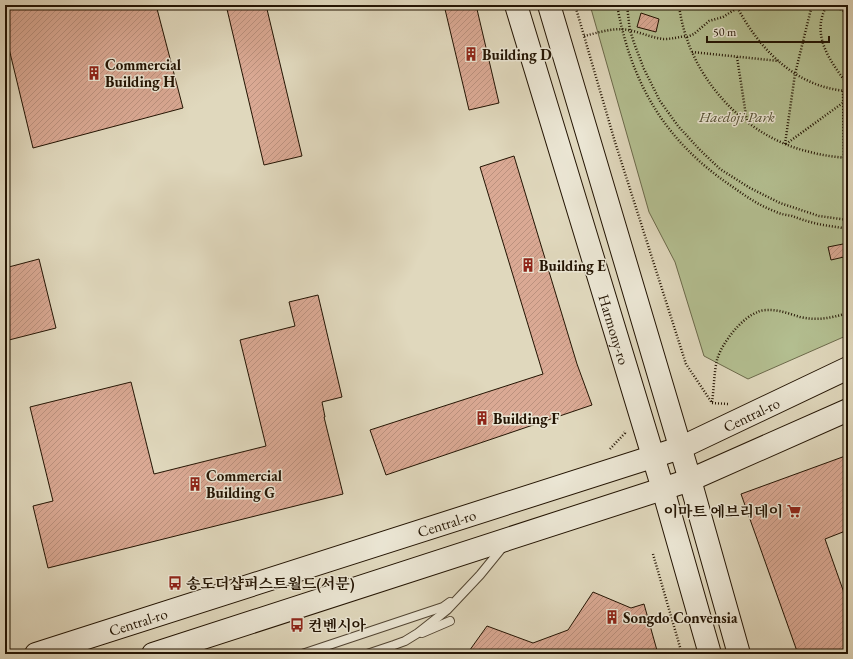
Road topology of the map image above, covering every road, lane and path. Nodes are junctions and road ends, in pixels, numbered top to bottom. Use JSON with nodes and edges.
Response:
{"nodes":[{"id":1,"x":516,"y":5,"type":"edge"},
{"id":2,"x":549,"y":5,"type":"edge"},
{"id":3,"x":575,"y":5,"type":"edge"},
{"id":4,"x":617,"y":5,"type":"edge"},
{"id":5,"x":627,"y":5,"type":"edge"},
{"id":6,"x":680,"y":5,"type":"edge"},
{"id":7,"x":742,"y":5,"type":"edge"},
{"id":8,"x":812,"y":5,"type":"edge"},
{"id":9,"x":827,"y":5,"type":"edge"},
{"id":10,"x":832,"y":5,"type":"edge"},
{"id":11,"x":737,"y":6,"type":"edge"},
{"id":12,"x":848,"y":13,"type":"edge"},
{"id":13,"x":622,"y":29,"type":"junction"},
{"id":14,"x":630,"y":30,"type":"junction"},
{"id":15,"x":584,"y":36,"type":"junction"},
{"id":16,"x":686,"y":36,"type":"junction"},
{"id":17,"x":692,"y":52,"type":"junction"},
{"id":18,"x":737,"y":57,"type":"junction"},
{"id":19,"x":779,"y":61,"type":"junction"},
{"id":20,"x":795,"y":74,"type":"junction"},
{"id":21,"x":848,"y":85,"type":"edge"},
{"id":22,"x":844,"y":91,"type":"junction"},
{"id":23,"x":848,"y":91,"type":"edge"},
{"id":24,"x":844,"y":102,"type":"junction"},
{"id":25,"x":747,"y":122,"type":"junction"},
{"id":26,"x":785,"y":144,"type":"junction"},
{"id":27,"x":844,"y":158,"type":"junction"},
{"id":28,"x":848,"y":158,"type":"edge"},
{"id":29,"x":848,"y":220,"type":"edge"},
{"id":30,"x":848,"y":229,"type":"edge"},
{"id":31,"x":848,"y":313,"type":"edge"},
{"id":32,"x":848,"y":368,"type":"edge"},
{"id":33,"x":848,"y":410,"type":"edge"},
{"id":34,"x":680,"y":448,"type":"junction"},
{"id":35,"x":653,"y":457,"type":"junction"},
{"id":36,"x":690,"y":480,"type":"junction"},
{"id":37,"x":663,"y":489,"type":"junction"},
{"id":38,"x":513,"y":537,"type":"junction"},
{"id":39,"x":653,"y":554,"type":"dead end"},
{"id":40,"x":461,"y":595,"type":"junction"},
{"id":41,"x":450,"y":621,"type":"dead end"},
{"id":42,"x":405,"y":641,"type":"junction"},
{"id":43,"x":36,"y":654,"type":"edge"},
{"id":44,"x":153,"y":654,"type":"edge"},
{"id":45,"x":302,"y":654,"type":"edge"},
{"id":46,"x":367,"y":654,"type":"edge"},
{"id":47,"x":682,"y":654,"type":"edge"},
{"id":48,"x":710,"y":654,"type":"edge"},
{"id":49,"x":739,"y":654,"type":"edge"}],
"edges":[{"from":1,"to":35,"type":"main road","name":"Harmony-ro"},
{"from":2,"to":34,"type":"main road","name":"Harmony-ro"},
{"from":3,"to":15,"type":"path"},
{"from":4,"to":13,"type":"path"},
{"from":5,"to":14,"type":"path"},
{"from":6,"to":16,"type":"path"},
{"from":7,"to":11,"type":"path"},
{"from":8,"to":20,"type":"path"},
{"from":9,"to":21,"type":"path"},
{"from":10,"to":12,"type":"path"},
{"from":11,"to":16,"type":"path"},
{"from":11,"to":19,"type":"path"},
{"from":13,"to":14,"type":"path"},
{"from":13,"to":15,"type":"path"},
{"from":13,"to":30,"type":"path"},
{"from":14,"to":16,"type":"path"},
{"from":14,"to":29,"type":"path"},
{"from":15,"to":31,"type":"path"},
{"from":16,"to":17,"type":"path"},
{"from":17,"to":18,"type":"path"},
{"from":17,"to":25,"type":"path"},
{"from":18,"to":19,"type":"path"},
{"from":18,"to":25,"type":"path"},
{"from":19,"to":20,"type":"path"},
{"from":20,"to":22,"type":"path"},
{"from":20,"to":26,"type":"path"},
{"from":22,"to":23,"type":"path"},
{"from":22,"to":24,"type":"path"},
{"from":24,"to":26,"type":"path"},
{"from":24,"to":27,"type":"path"},
{"from":25,"to":26,"type":"path"},
{"from":26,"to":27,"type":"path"},
{"from":27,"to":28,"type":"path"},
{"from":32,"to":34,"type":"main road","name":"Central-ro"},
{"from":33,"to":36,"type":"main road"},
{"from":34,"to":35,"type":"main road","name":"Central-ro"},
{"from":34,"to":36,"type":"main road","name":"Harmony-ro"},
{"from":35,"to":37,"type":"main road","name":"Harmony-ro"},
{"from":35,"to":43,"type":"main road","name":"Central-ro"},
{"from":36,"to":37,"type":"main road"},
{"from":36,"to":49,"type":"main road","name":"Harmony-ro"},
{"from":37,"to":38,"type":"main road"},
{"from":37,"to":48,"type":"main road","name":"Harmony-ro"},
{"from":38,"to":40,"type":"lane"},
{"from":38,"to":44,"type":"main road"},
{"from":39,"to":47,"type":"path"},
{"from":40,"to":42,"type":"lane"},
{"from":40,"to":45,"type":"lane"},
{"from":41,"to":42,"type":"lane"},
{"from":42,"to":46,"type":"lane"}]}
